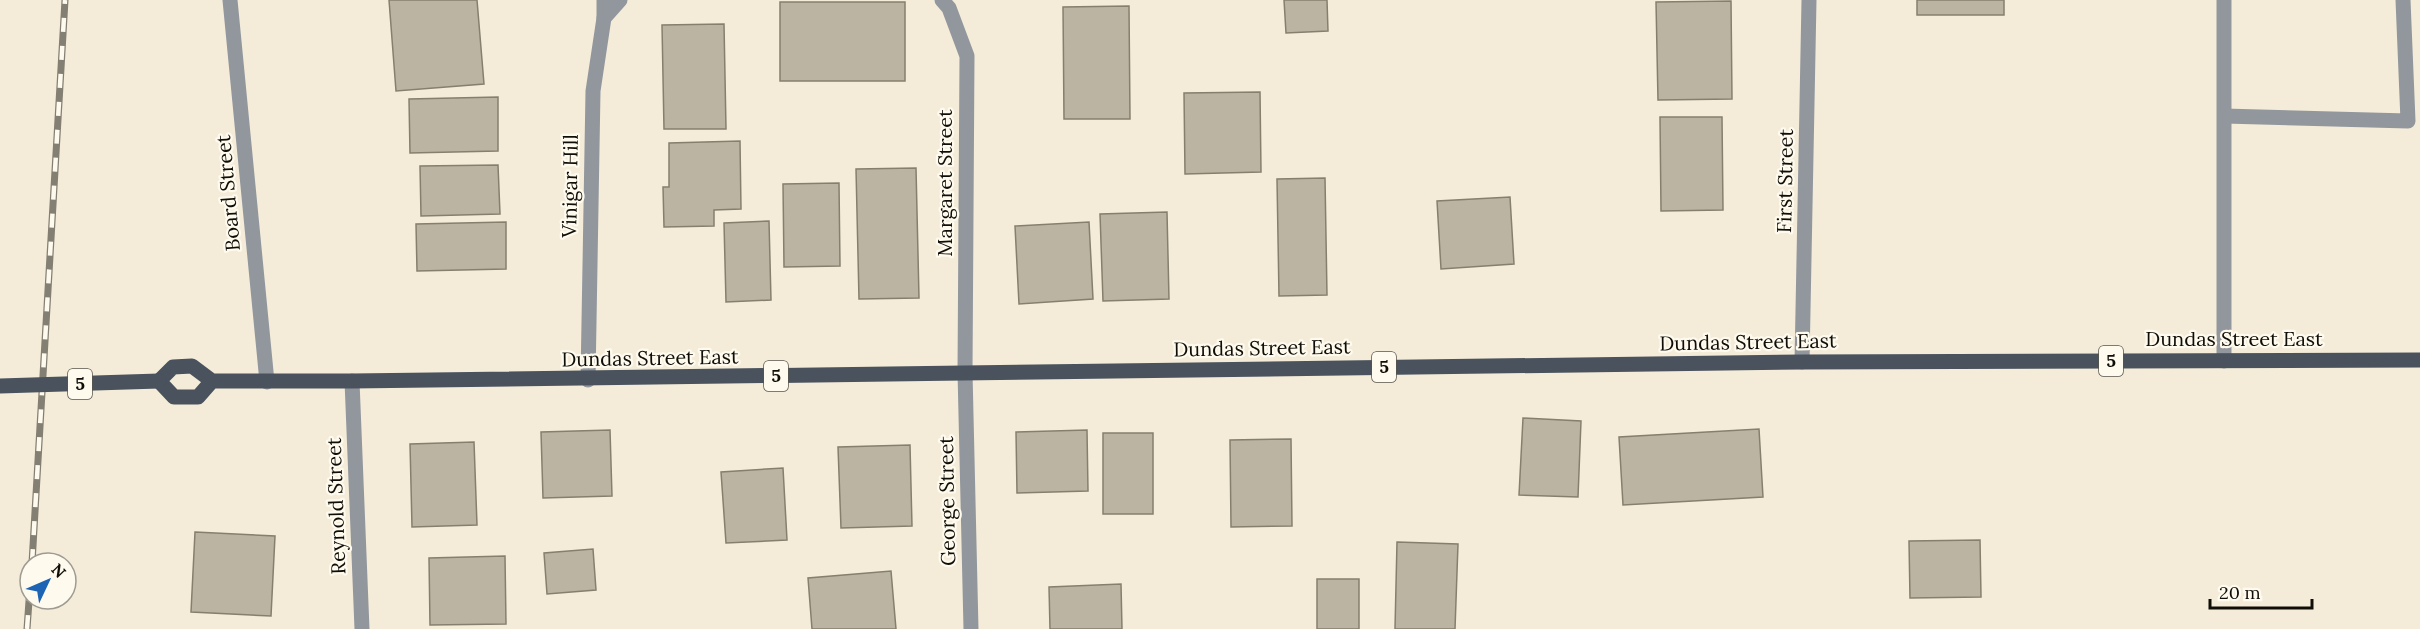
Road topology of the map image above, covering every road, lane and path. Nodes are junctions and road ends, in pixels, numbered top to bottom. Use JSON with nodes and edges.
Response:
{"nodes":[{"id":1,"x":230,"y":0,"type":"edge"},
{"id":2,"x":604,"y":0,"type":"edge"},
{"id":3,"x":620,"y":0,"type":"edge"},
{"id":4,"x":942,"y":0,"type":"edge"},
{"id":5,"x":1809,"y":0,"type":"edge"},
{"id":6,"x":2224,"y":0,"type":"edge"},
{"id":7,"x":2403,"y":0,"type":"edge"},
{"id":8,"x":604,"y":18,"type":"junction"},
{"id":9,"x":2224,"y":116,"type":"junction"},
{"id":10,"x":2420,"y":360,"type":"edge"},
{"id":11,"x":2224,"y":361,"type":"junction"},
{"id":12,"x":1802,"y":362,"type":"junction"},
{"id":13,"x":965,"y":372,"type":"junction"},
{"id":14,"x":588,"y":380,"type":"junction"},
{"id":15,"x":159,"y":381,"type":"junction"},
{"id":16,"x":212,"y":381,"type":"junction"},
{"id":17,"x":352,"y":381,"type":"junction"},
{"id":18,"x":267,"y":382,"type":"junction"},
{"id":19,"x":0,"y":386,"type":"edge"},
{"id":20,"x":362,"y":629,"type":"edge"},
{"id":21,"x":971,"y":629,"type":"edge"}],
"edges":[{"from":1,"to":18,"type":"street","name":"Board Street"},
{"from":2,"to":8,"type":"street","name":"Vinigar Hill"},
{"from":3,"to":8,"type":"street"},
{"from":4,"to":13,"type":"street","name":"Margaret Street"},
{"from":5,"to":12,"type":"street","name":"First Street"},
{"from":6,"to":9,"type":"street"},
{"from":7,"to":9,"type":"street"},
{"from":8,"to":14,"type":"street","name":"Vinigar Hill"},
{"from":9,"to":11,"type":"street"},
{"from":10,"to":11,"type":"main road","name":"Dundas Street East","number":"5"},
{"from":11,"to":12,"type":"main road","name":"Dundas Street East","number":"5"},
{"from":12,"to":13,"type":"main road","name":"Dundas Street East","number":"5"},
{"from":13,"to":14,"type":"main road","name":"Dundas Street East","number":"5"},
{"from":13,"to":21,"type":"street","name":"George Street"},
{"from":14,"to":17,"type":"main road","name":"Dundas Street East","number":"5"},
{"from":15,"to":16,"type":"main road","name":"Dundas Street East","number":"5"},
{"from":15,"to":16,"type":"main road"},
{"from":15,"to":19,"type":"main road","name":"Dundas Street East","number":"5","bridge":true},
{"from":16,"to":18,"type":"main road","name":"Dundas Street East","number":"5"},
{"from":17,"to":18,"type":"main road","name":"Dundas Street East","number":"5"},
{"from":17,"to":20,"type":"street","name":"Reynold Street"}]}
